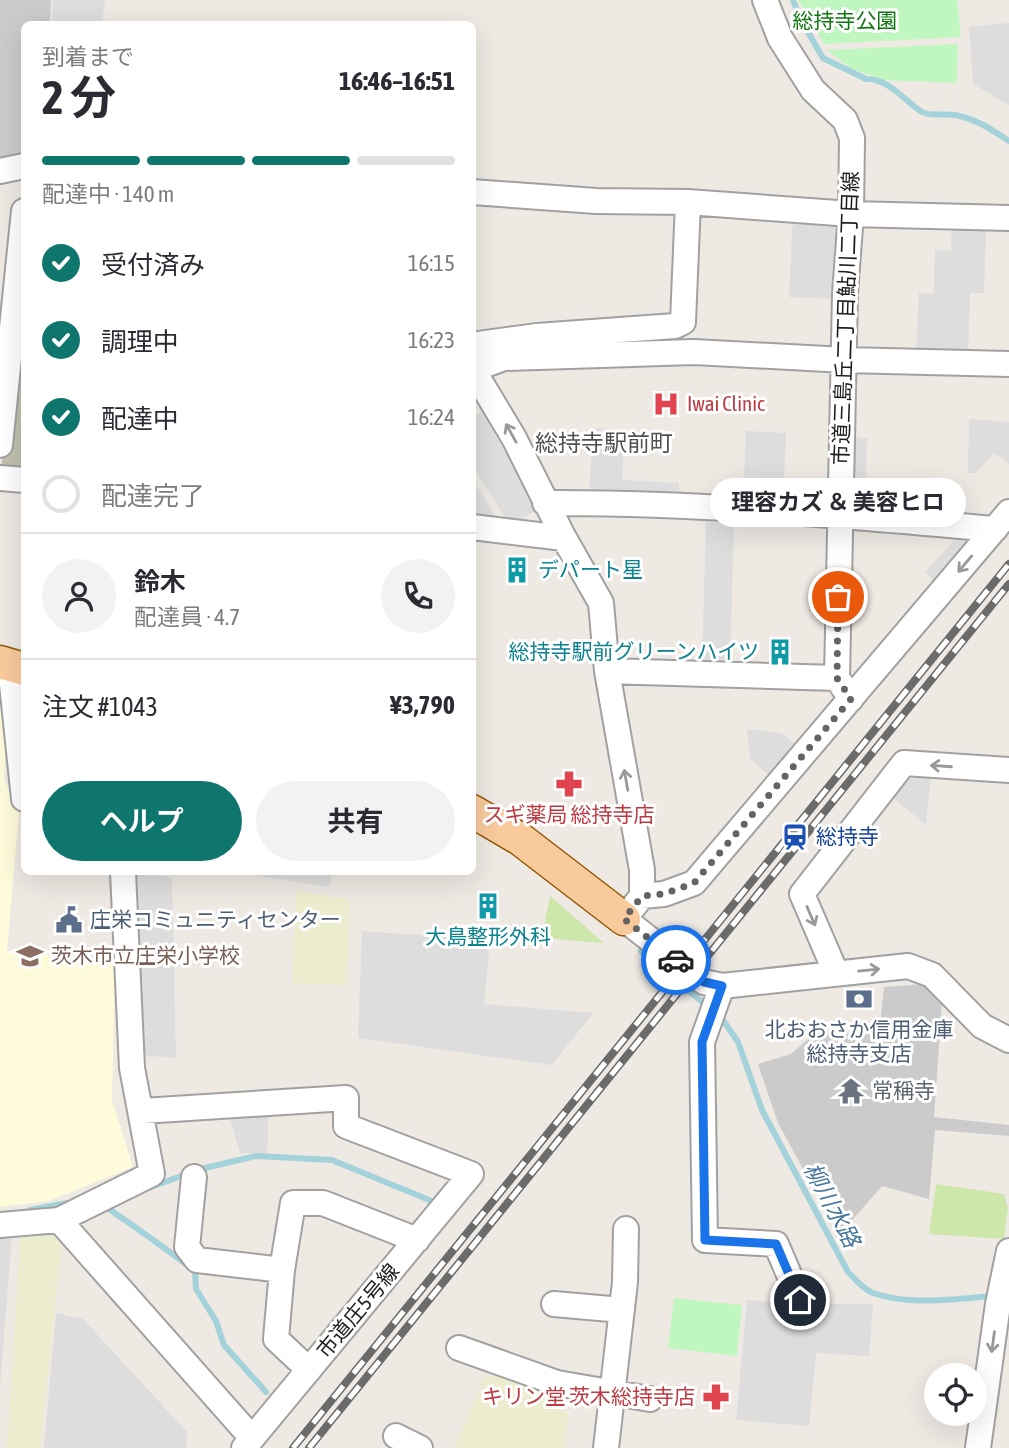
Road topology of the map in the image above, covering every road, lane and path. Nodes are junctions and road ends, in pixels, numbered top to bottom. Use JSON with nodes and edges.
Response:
{"nodes":[{"id":1,"x":765,"y":0,"type":"edge"},
{"id":2,"x":21,"y":167,"type":"edge"},
{"id":3,"x":0,"y":172,"type":"edge"},
{"id":4,"x":476,"y":192,"type":"edge"},
{"id":5,"x":688,"y":202,"type":"junction"},
{"id":6,"x":851,"y":214,"type":"junction"},
{"id":7,"x":1009,"y":218,"type":"edge"},
{"id":8,"x":21,"y":240,"type":"edge"},
{"id":9,"x":476,"y":351,"type":"edge"},
{"id":10,"x":845,"y":360,"type":"junction"},
{"id":11,"x":476,"y":361,"type":"edge"},
{"id":12,"x":1009,"y":364,"type":"edge"},
{"id":13,"x":476,"y":367,"type":"edge"},
{"id":14,"x":0,"y":445,"type":"edge"},
{"id":15,"x":0,"y":478,"type":"edge"},
{"id":16,"x":21,"y":480,"type":"edge"},
{"id":17,"x":545,"y":503,"type":"junction"},
{"id":18,"x":840,"y":516,"type":"junction"},
{"id":19,"x":1002,"y":521,"type":"edge"},
{"id":20,"x":476,"y":527,"type":"edge"},
{"id":21,"x":564,"y":538,"type":"junction"},
{"id":22,"x":12,"y":665,"type":"edge"},
{"id":23,"x":607,"y":671,"type":"junction"},
{"id":24,"x":844,"y":689,"type":"junction"},
{"id":25,"x":21,"y":766,"type":"edge"},
{"id":26,"x":1009,"y":770,"type":"edge"},
{"id":27,"x":476,"y":813,"type":"edge"},
{"id":28,"x":123,"y":875,"type":"edge"},
{"id":29,"x":633,"y":907,"type":"junction"},
{"id":30,"x":836,"y":973,"type":"junction"},
{"id":31,"x":722,"y":986,"type":"junction"},
{"id":32,"x":1009,"y":1041,"type":"edge"},
{"id":33,"x":142,"y":1111,"type":"junction"},
{"id":34,"x":194,"y":1177,"type":"dead end"},
{"id":35,"x":60,"y":1220,"type":"junction"},
{"id":36,"x":0,"y":1225,"type":"edge"},
{"id":37,"x":626,"y":1229,"type":"dead end"},
{"id":38,"x":417,"y":1240,"type":"junction"},
{"id":39,"x":1009,"y":1251,"type":"edge"},
{"id":40,"x":282,"y":1270,"type":"junction"},
{"id":41,"x":800,"y":1300,"type":"dead end"},
{"id":42,"x":554,"y":1304,"type":"dead end"},
{"id":43,"x":622,"y":1310,"type":"junction"},
{"id":44,"x":459,"y":1348,"type":"dead end"},
{"id":45,"x":309,"y":1370,"type":"junction"},
{"id":46,"x":613,"y":1391,"type":"junction"},
{"id":47,"x":650,"y":1399,"type":"dead end"},
{"id":48,"x":396,"y":1436,"type":"dead end"},
{"id":49,"x":248,"y":1443,"type":"edge"},
{"id":50,"x":420,"y":1448,"type":"edge"},
{"id":51,"x":606,"y":1448,"type":"edge"},
{"id":52,"x":978,"y":1448,"type":"edge"}],
"edges":[{"from":1,"to":6,"type":"street","name":"市道三島丘二丁目鮎川二丁目線"},
{"from":2,"to":3,"type":"street"},
{"from":4,"to":5,"type":"street"},
{"from":5,"to":6,"type":"street"},
{"from":5,"to":9,"type":"street"},
{"from":6,"to":7,"type":"street"},
{"from":6,"to":10,"type":"street","name":"市道三島丘二丁目鮎川二丁目線"},
{"from":8,"to":14,"type":"street"},
{"from":10,"to":11,"type":"street"},
{"from":10,"to":12,"type":"street"},
{"from":10,"to":18,"type":"street","name":"市道三島丘二丁目鮎川二丁目線"},
{"from":17,"to":13,"type":"street","one_way":true},
{"from":15,"to":16,"type":"street"},
{"from":17,"to":18,"type":"street"},
{"from":17,"to":21,"type":"street"},
{"from":18,"to":19,"type":"street"},
{"from":18,"to":24,"type":"street","name":"市道三島丘二丁目鮎川二丁目線"},
{"from":19,"to":24,"type":"street","one_way":true},
{"from":20,"to":21,"type":"street"},
{"from":21,"to":23,"type":"street"},
{"from":22,"to":25,"type":"street"},
{"from":23,"to":24,"type":"street"},
{"from":29,"to":23,"type":"street","one_way":true},
{"from":24,"to":29,"type":"street"},
{"from":26,"to":30,"type":"street","one_way":true},
{"from":27,"to":29,"type":"main road"},
{"from":28,"to":33,"type":"street"},
{"from":29,"to":31,"type":"street"},
{"from":30,"to":31,"type":"street"},
{"from":30,"to":32,"type":"street","one_way":true},
{"from":31,"to":41,"type":"street"},
{"from":33,"to":35,"type":"street"},
{"from":33,"to":38,"type":"street","name":"市道庄5号線"},
{"from":34,"to":40,"type":"street"},
{"from":35,"to":36,"type":"street"},
{"from":35,"to":49,"type":"street"},
{"from":37,"to":43,"type":"street"},
{"from":38,"to":40,"type":"street"},
{"from":38,"to":45,"type":"street","name":"市道庄5号線"},
{"from":39,"to":52,"type":"street","one_way":true},
{"from":40,"to":45,"type":"street"},
{"from":42,"to":43,"type":"street"},
{"from":43,"to":46,"type":"street"},
{"from":44,"to":46,"type":"street"},
{"from":45,"to":49,"type":"street","name":"市道庄5号線"},
{"from":46,"to":47,"type":"street"},
{"from":46,"to":51,"type":"street"},
{"from":48,"to":50,"type":"street"}]}
